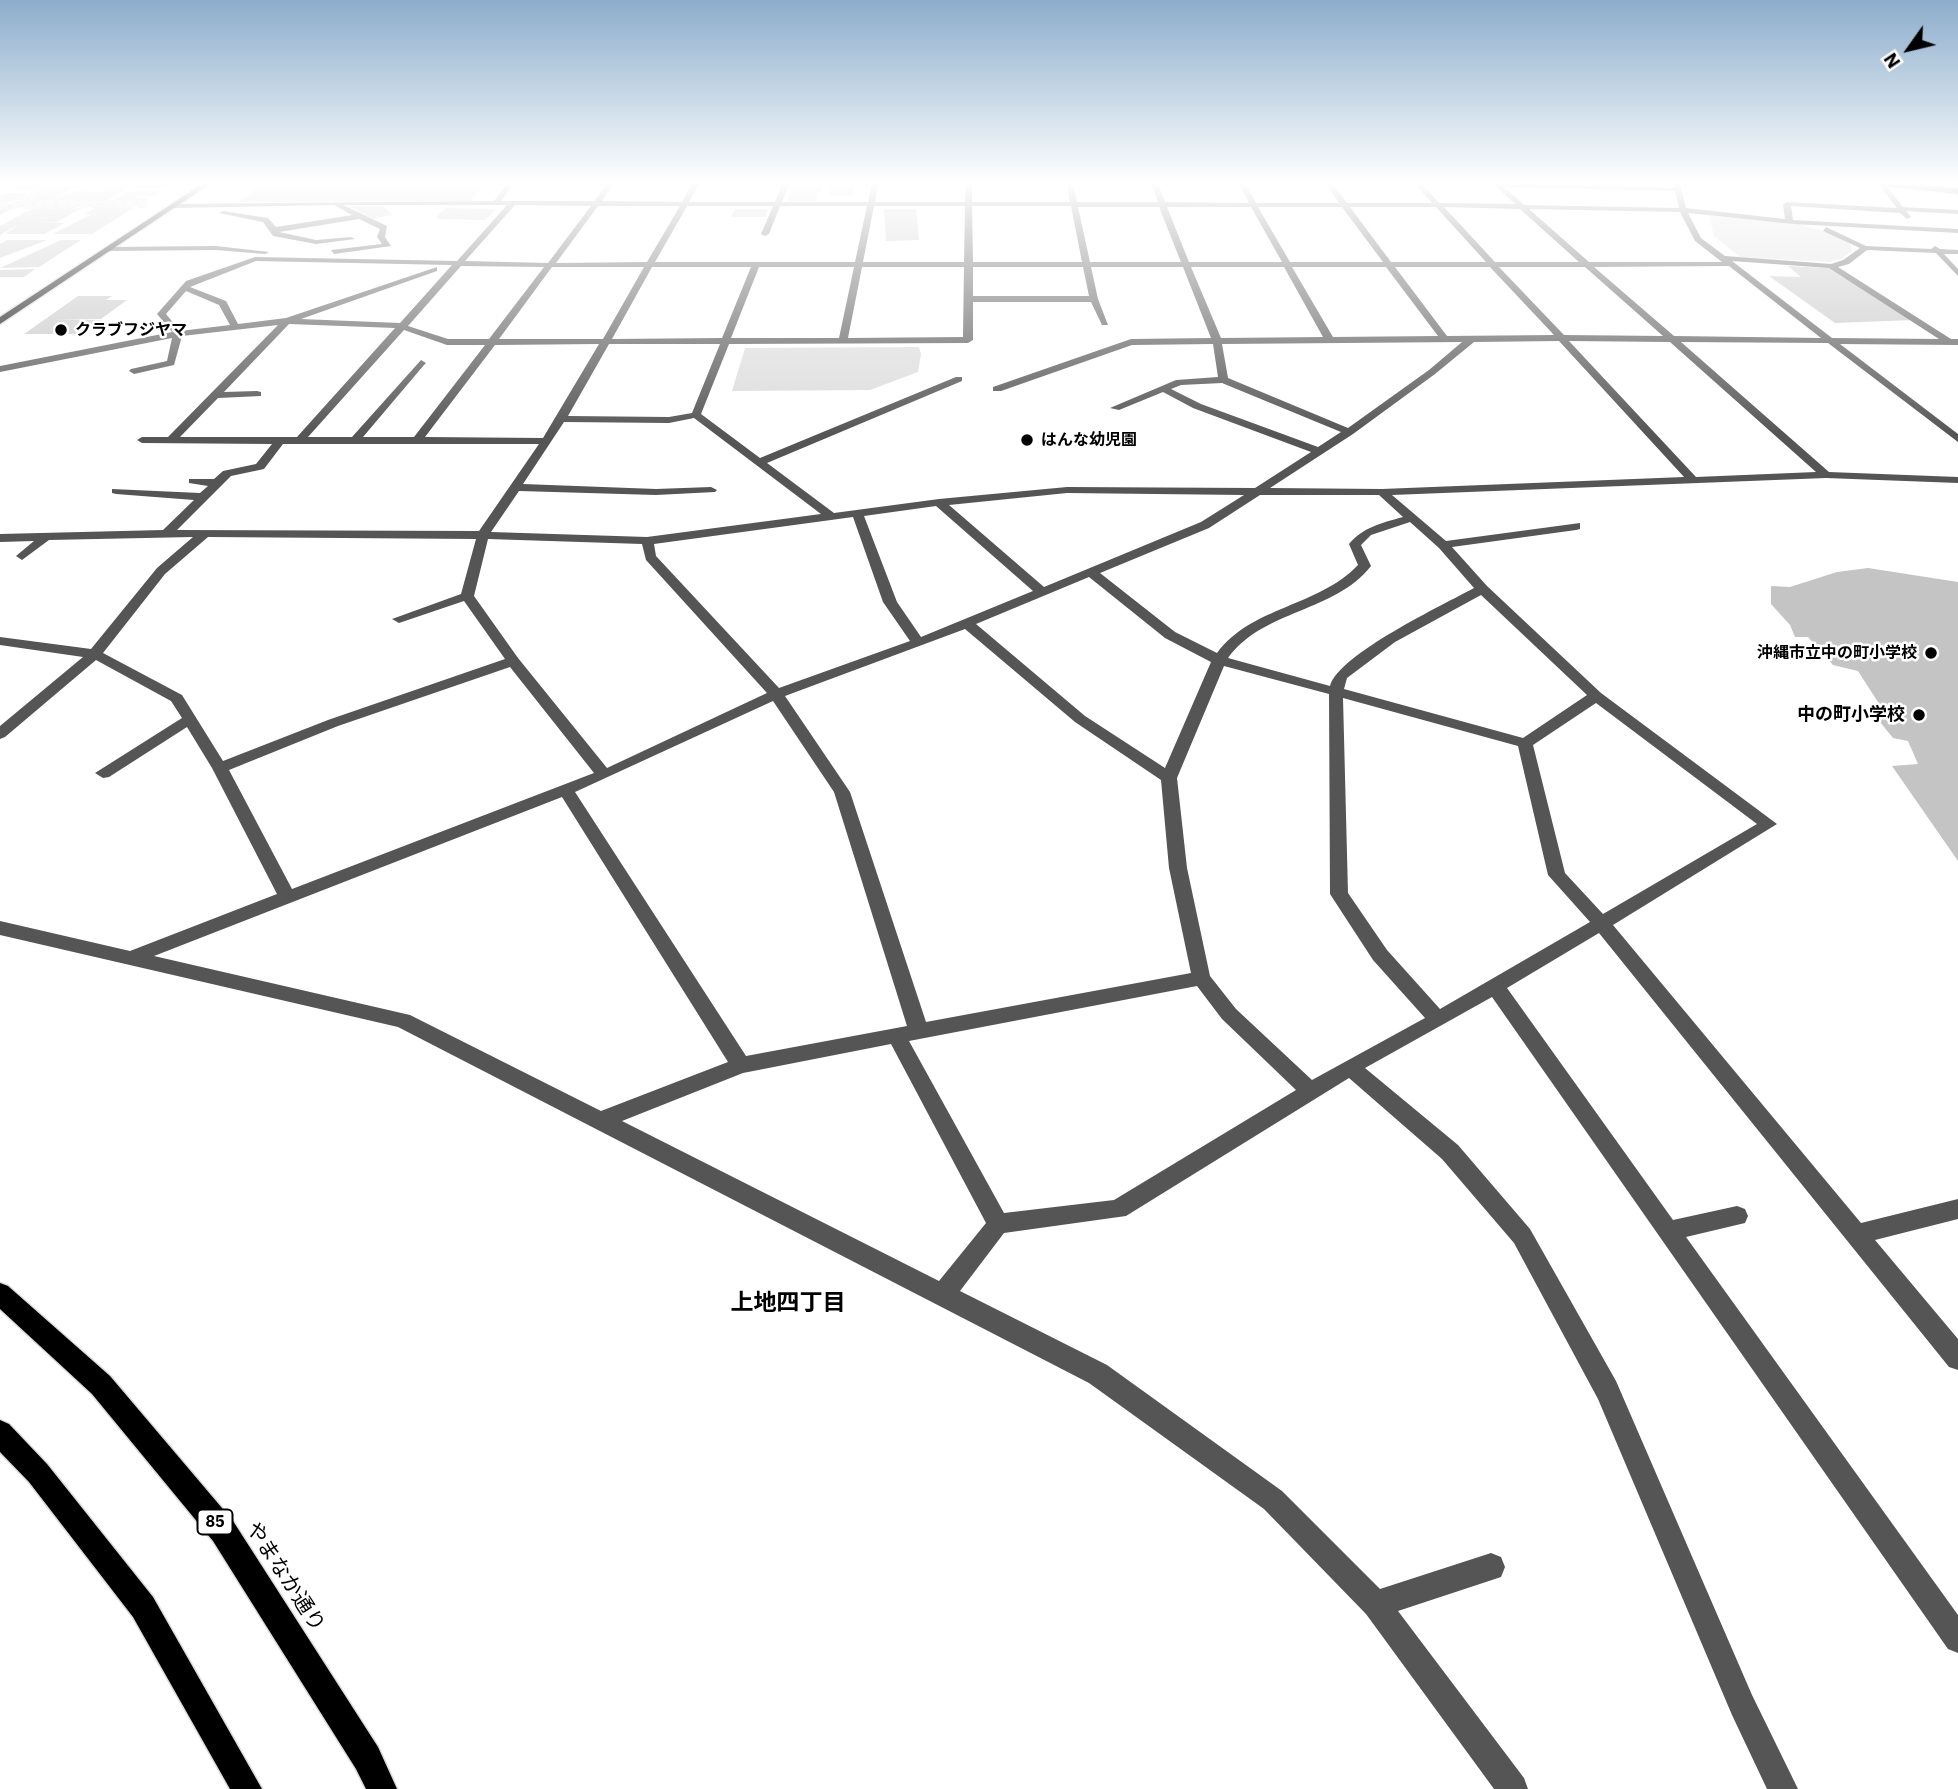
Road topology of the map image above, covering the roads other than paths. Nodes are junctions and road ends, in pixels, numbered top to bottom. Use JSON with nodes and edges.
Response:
{"nodes":[{"id":1,"x":79,"y":267,"type":"edge"},
{"id":2,"x":232,"y":267,"type":"edge"},
{"id":3,"x":439,"y":267,"type":"edge"},
{"id":4,"x":453,"y":267,"type":"edge"},
{"id":5,"x":549,"y":267,"type":"edge"},
{"id":6,"x":649,"y":267,"type":"edge"},
{"id":7,"x":755,"y":267,"type":"edge"},
{"id":8,"x":857,"y":267,"type":"edge"},
{"id":9,"x":968,"y":267,"type":"edge"},
{"id":10,"x":1088,"y":267,"type":"edge"},
{"id":11,"x":1189,"y":267,"type":"edge"},
{"id":12,"x":1288,"y":267,"type":"edge"},
{"id":13,"x":1391,"y":267,"type":"edge"},
{"id":14,"x":1494,"y":267,"type":"edge"},
{"id":15,"x":1592,"y":267,"type":"edge"},
{"id":16,"x":1734,"y":267,"type":"edge"},
{"id":17,"x":1833,"y":267,"type":"edge"},
{"id":18,"x":185,"y":288,"type":"junction"},
{"id":19,"x":968,"y":299,"type":"junction"},
{"id":20,"x":1094,"y":299,"type":"junction"},
{"id":21,"x":5,"y":313,"type":"edge"},
{"id":22,"x":0,"y":321,"type":"edge"},
{"id":23,"x":287,"y":321,"type":"junction"},
{"id":24,"x":1105,"y":323,"type":"dead end"},
{"id":25,"x":400,"y":326,"type":"junction"},
{"id":26,"x":235,"y":327,"type":"junction"},
{"id":27,"x":178,"y":334,"type":"junction"},
{"id":28,"x":1559,"y":338,"type":"junction"},
{"id":29,"x":1471,"y":339,"type":"junction"},
{"id":30,"x":1445,"y":340,"type":"junction"},
{"id":31,"x":1670,"y":340,"type":"junction"},
{"id":32,"x":1827,"y":340,"type":"junction"},
{"id":33,"x":1217,"y":341,"type":"junction"},
{"id":34,"x":1330,"y":341,"type":"junction"},
{"id":35,"x":492,"y":342,"type":"junction"},
{"id":36,"x":604,"y":342,"type":"junction"},
{"id":37,"x":723,"y":342,"type":"junction"},
{"id":38,"x":843,"y":342,"type":"junction"},
{"id":39,"x":1953,"y":342,"type":"edge"},
{"id":40,"x":1958,"y":348,"type":"edge"},
{"id":41,"x":421,"y":363,"type":"dead end"},
{"id":42,"x":0,"y":369,"type":"edge"},
{"id":43,"x":134,"y":371,"type":"dead end"},
{"id":44,"x":959,"y":379,"type":"dead end"},
{"id":45,"x":1223,"y":380,"type":"junction"},
{"id":46,"x":1164,"y":388,"type":"junction"},
{"id":47,"x":997,"y":389,"type":"dead end"},
{"id":48,"x":257,"y":394,"type":"dead end"},
{"id":49,"x":215,"y":395,"type":"junction"},
{"id":50,"x":1115,"y":408,"type":"dead end"},
{"id":51,"x":696,"y":415,"type":"junction"},
{"id":52,"x":561,"y":419,"type":"junction"},
{"id":53,"x":1958,"y":426,"type":"edge"},
{"id":54,"x":1943,"y":428,"type":"junction"},
{"id":55,"x":1349,"y":432,"type":"junction"},
{"id":56,"x":172,"y":439,"type":"junction"},
{"id":57,"x":281,"y":439,"type":"junction"},
{"id":58,"x":1958,"y":439,"type":"edge"},
{"id":59,"x":142,"y":440,"type":"dead end"},
{"id":60,"x":300,"y":440,"type":"junction"},
{"id":61,"x":355,"y":440,"type":"junction"},
{"id":62,"x":418,"y":440,"type":"junction"},
{"id":63,"x":547,"y":441,"type":"junction"},
{"id":64,"x":1319,"y":452,"type":"junction"},
{"id":65,"x":759,"y":462,"type":"junction"},
{"id":66,"x":1826,"y":475,"type":"junction"},
{"id":67,"x":1958,"y":480,"type":"edge"},
{"id":68,"x":193,"y":481,"type":"dead end"},
{"id":69,"x":1694,"y":481,"type":"junction"},
{"id":70,"x":217,"y":483,"type":"junction"},
{"id":71,"x":516,"y":487,"type":"junction"},
{"id":72,"x":711,"y":490,"type":"dead end"},
{"id":73,"x":1261,"y":490,"type":"junction"},
{"id":74,"x":116,"y":491,"type":"dead end"},
{"id":75,"x":1382,"y":492,"type":"junction"},
{"id":76,"x":204,"y":497,"type":"junction"},
{"id":77,"x":939,"y":502,"type":"junction"},
{"id":78,"x":857,"y":513,"type":"junction"},
{"id":79,"x":832,"y":517,"type":"junction"},
{"id":80,"x":1411,"y":518,"type":"junction"},
{"id":81,"x":1576,"y":526,"type":"dead end"},
{"id":82,"x":205,"y":533,"type":"junction"},
{"id":83,"x":166,"y":534,"type":"junction"},
{"id":84,"x":483,"y":535,"type":"junction"},
{"id":85,"x":46,"y":537,"type":"junction"},
{"id":86,"x":0,"y":538,"type":"edge"},
{"id":87,"x":647,"y":541,"type":"junction"},
{"id":88,"x":1443,"y":545,"type":"junction"},
{"id":89,"x":22,"y":556,"type":"dead end"},
{"id":90,"x":1091,"y":572,"type":"junction"},
{"id":91,"x":1482,"y":589,"type":"junction"},
{"id":92,"x":1042,"y":592,"type":"junction"},
{"id":93,"x":467,"y":597,"type":"junction"},
{"id":94,"x":399,"y":619,"type":"dead end"},
{"id":95,"x":966,"y":623,"type":"junction"},
{"id":96,"x":0,"y":641,"type":"edge"},
{"id":97,"x":918,"y":643,"type":"junction"},
{"id":98,"x":95,"y":654,"type":"junction"},
{"id":99,"x":1219,"y":660,"type":"junction"},
{"id":100,"x":513,"y":661,"type":"junction"},
{"id":101,"x":1336,"y":691,"type":"junction"},
{"id":102,"x":776,"y":694,"type":"junction"},
{"id":103,"x":1596,"y":696,"type":"junction"},
{"id":104,"x":190,"y":719,"type":"junction"},
{"id":105,"x":0,"y":734,"type":"edge"},
{"id":106,"x":1525,"y":743,"type":"junction"},
{"id":107,"x":220,"y":768,"type":"junction"},
{"id":108,"x":103,"y":773,"type":"dead end"},
{"id":109,"x":604,"y":775,"type":"junction"},
{"id":110,"x":1169,"y":778,"type":"junction"},
{"id":111,"x":566,"y":790,"type":"junction"},
{"id":112,"x":288,"y":898,"type":"junction"},
{"id":113,"x":1602,"y":924,"type":"junction"},
{"id":114,"x":0,"y":928,"type":"edge"},
{"id":115,"x":136,"y":956,"type":"junction"},
{"id":116,"x":1201,"y":978,"type":"junction"},
{"id":117,"x":1494,"y":985,"type":"junction"},
{"id":118,"x":1438,"y":1020,"type":"junction"},
{"id":119,"x":918,"y":1029,"type":"junction"},
{"id":120,"x":895,"y":1034,"type":"junction"},
{"id":121,"x":741,"y":1065,"type":"junction"},
{"id":122,"x":1350,"y":1067,"type":"junction"},
{"id":123,"x":1311,"y":1091,"type":"junction"},
{"id":124,"x":599,"y":1121,"type":"junction"},
{"id":125,"x":1958,"y":1209,"type":"edge"},
{"id":126,"x":1737,"y":1216,"type":"dead end"},
{"id":127,"x":998,"y":1224,"type":"junction"},
{"id":128,"x":1669,"y":1231,"type":"junction"},
{"id":129,"x":1856,"y":1234,"type":"junction"},
{"id":130,"x":0,"y":1294,"type":"edge"},
{"id":131,"x":943,"y":1294,"type":"junction"},
{"id":132,"x":1958,"y":1358,"type":"edge"},
{"id":133,"x":0,"y":1433,"type":"edge"},
{"id":134,"x":0,"y":1449,"type":"edge"},
{"id":135,"x":38,"y":1473,"type":"junction"},
{"id":136,"x":1491,"y":1567,"type":"dead end"},
{"id":137,"x":1376,"y":1604,"type":"junction"},
{"id":138,"x":1958,"y":1639,"type":"edge"},
{"id":139,"x":247,"y":1789,"type":"edge"},
{"id":140,"x":382,"y":1789,"type":"edge"},
{"id":141,"x":1513,"y":1789,"type":"edge"},
{"id":142,"x":1783,"y":1789,"type":"edge"}],
"edges":[{"from":1,"to":21,"type":"main road"},
{"from":2,"to":18,"type":"street"},
{"from":3,"to":23,"type":"street"},
{"from":4,"to":25,"type":"street"},
{"from":5,"to":35,"type":"street"},
{"from":6,"to":36,"type":"street"},
{"from":7,"to":37,"type":"street"},
{"from":8,"to":38,"type":"street"},
{"from":9,"to":19,"type":"street"},
{"from":10,"to":20,"type":"street"},
{"from":11,"to":33,"type":"street"},
{"from":12,"to":34,"type":"street"},
{"from":13,"to":30,"type":"street"},
{"from":14,"to":28,"type":"street"},
{"from":15,"to":31,"type":"street"},
{"from":16,"to":32,"type":"street"},
{"from":17,"to":39,"type":"street"},
{"from":18,"to":26,"type":"street"},
{"from":18,"to":27,"type":"street"},
{"from":19,"to":20,"type":"street"},
{"from":19,"to":38,"type":"street"},
{"from":20,"to":24,"type":"street"},
{"from":21,"to":22,"type":"main road"},
{"from":23,"to":25,"type":"street"},
{"from":23,"to":26,"type":"street"},
{"from":23,"to":49,"type":"street"},
{"from":25,"to":35,"type":"street"},
{"from":25,"to":60,"type":"street"},
{"from":26,"to":27,"type":"street"},
{"from":27,"to":42,"type":"street"},
{"from":27,"to":43,"type":"street"},
{"from":28,"to":29,"type":"street"},
{"from":28,"to":31,"type":"street"},
{"from":28,"to":69,"type":"street"},
{"from":29,"to":30,"type":"street"},
{"from":29,"to":55,"type":"street"},
{"from":30,"to":34,"type":"street"},
{"from":31,"to":32,"type":"street"},
{"from":31,"to":66,"type":"street"},
{"from":32,"to":39,"type":"street"},
{"from":32,"to":54,"type":"street"},
{"from":33,"to":34,"type":"street"},
{"from":33,"to":45,"type":"street"},
{"from":33,"to":47,"type":"street"},
{"from":35,"to":36,"type":"street"},
{"from":35,"to":62,"type":"street"},
{"from":36,"to":37,"type":"street"},
{"from":36,"to":52,"type":"street"},
{"from":37,"to":38,"type":"street"},
{"from":37,"to":51,"type":"street"},
{"from":39,"to":40,"type":"street"},
{"from":41,"to":61,"type":"street"},
{"from":44,"to":65,"type":"street"},
{"from":45,"to":46,"type":"street"},
{"from":45,"to":55,"type":"street"},
{"from":46,"to":50,"type":"street"},
{"from":46,"to":64,"type":"street"},
{"from":48,"to":49,"type":"street"},
{"from":49,"to":56,"type":"street"},
{"from":51,"to":52,"type":"street"},
{"from":51,"to":65,"type":"street"},
{"from":52,"to":63,"type":"street"},
{"from":53,"to":54,"type":"street"},
{"from":54,"to":58,"type":"street"},
{"from":55,"to":64,"type":"street"},
{"from":56,"to":57,"type":"street"},
{"from":56,"to":59,"type":"street"},
{"from":57,"to":60,"type":"street"},
{"from":57,"to":70,"type":"street"},
{"from":60,"to":61,"type":"street"},
{"from":61,"to":62,"type":"street"},
{"from":62,"to":63,"type":"street"},
{"from":63,"to":71,"type":"street"},
{"from":64,"to":73,"type":"street"},
{"from":65,"to":79,"type":"street"},
{"from":66,"to":67,"type":"street"},
{"from":66,"to":69,"type":"street"},
{"from":68,"to":70,"type":"street"},
{"from":69,"to":75,"type":"street"},
{"from":70,"to":76,"type":"street"},
{"from":71,"to":72,"type":"street"},
{"from":71,"to":84,"type":"street"},
{"from":73,"to":75,"type":"street"},
{"from":73,"to":77,"type":"street"},
{"from":73,"to":90,"type":"street"},
{"from":74,"to":76,"type":"street"},
{"from":75,"to":80,"type":"street"},
{"from":76,"to":83,"type":"street"},
{"from":77,"to":78,"type":"street"},
{"from":77,"to":92,"type":"street"},
{"from":78,"to":79,"type":"street"},
{"from":78,"to":97,"type":"street"},
{"from":79,"to":87,"type":"street"},
{"from":80,"to":88,"type":"street"},
{"from":80,"to":99,"type":"street"},
{"from":81,"to":88,"type":"street"},
{"from":82,"to":83,"type":"street"},
{"from":82,"to":84,"type":"street"},
{"from":82,"to":98,"type":"street"},
{"from":83,"to":85,"type":"street"},
{"from":84,"to":87,"type":"street"},
{"from":84,"to":93,"type":"street"},
{"from":85,"to":86,"type":"street"},
{"from":85,"to":89,"type":"street"},
{"from":87,"to":102,"type":"street"},
{"from":88,"to":91,"type":"street"},
{"from":90,"to":92,"type":"street"},
{"from":90,"to":99,"type":"street"},
{"from":91,"to":101,"type":"street"},
{"from":91,"to":103,"type":"street"},
{"from":92,"to":95,"type":"street"},
{"from":93,"to":94,"type":"street"},
{"from":93,"to":100,"type":"street"},
{"from":95,"to":97,"type":"street"},
{"from":95,"to":110,"type":"street"},
{"from":96,"to":98,"type":"street"},
{"from":97,"to":102,"type":"street"},
{"from":98,"to":104,"type":"street"},
{"from":98,"to":105,"type":"street"},
{"from":99,"to":101,"type":"street"},
{"from":99,"to":110,"type":"street"},
{"from":100,"to":107,"type":"street"},
{"from":100,"to":109,"type":"street"},
{"from":101,"to":106,"type":"street"},
{"from":101,"to":118,"type":"street"},
{"from":102,"to":109,"type":"street"},
{"from":102,"to":119,"type":"street"},
{"from":103,"to":106,"type":"street"},
{"from":103,"to":113,"type":"street"},
{"from":104,"to":107,"type":"street"},
{"from":104,"to":108,"type":"street"},
{"from":106,"to":113,"type":"street"},
{"from":107,"to":112,"type":"street"},
{"from":109,"to":111,"type":"street"},
{"from":110,"to":116,"type":"street"},
{"from":111,"to":112,"type":"street"},
{"from":111,"to":121,"type":"street"},
{"from":112,"to":115,"type":"street"},
{"from":113,"to":117,"type":"street"},
{"from":113,"to":129,"type":"street"},
{"from":114,"to":115,"type":"street"},
{"from":115,"to":124,"type":"street"},
{"from":116,"to":119,"type":"street"},
{"from":116,"to":123,"type":"street"},
{"from":117,"to":118,"type":"street"},
{"from":117,"to":128,"type":"street"},
{"from":118,"to":122,"type":"street"},
{"from":119,"to":120,"type":"street"},
{"from":120,"to":121,"type":"street"},
{"from":120,"to":127,"type":"street"},
{"from":121,"to":124,"type":"street"},
{"from":122,"to":123,"type":"street"},
{"from":122,"to":142,"type":"street"},
{"from":123,"to":127,"type":"street"},
{"from":124,"to":131,"type":"street"},
{"from":125,"to":129,"type":"street"},
{"from":126,"to":128,"type":"street"},
{"from":127,"to":131,"type":"street"},
{"from":128,"to":138,"type":"street"},
{"from":129,"to":132,"type":"street"},
{"from":130,"to":140,"type":"main road","name":"やまなか通り","number":"85"},
{"from":131,"to":137,"type":"street"},
{"from":133,"to":135,"type":"main road"},
{"from":134,"to":135,"type":"main road"},
{"from":135,"to":139,"type":"main road"},
{"from":136,"to":137,"type":"street"},
{"from":137,"to":141,"type":"street"}]}
